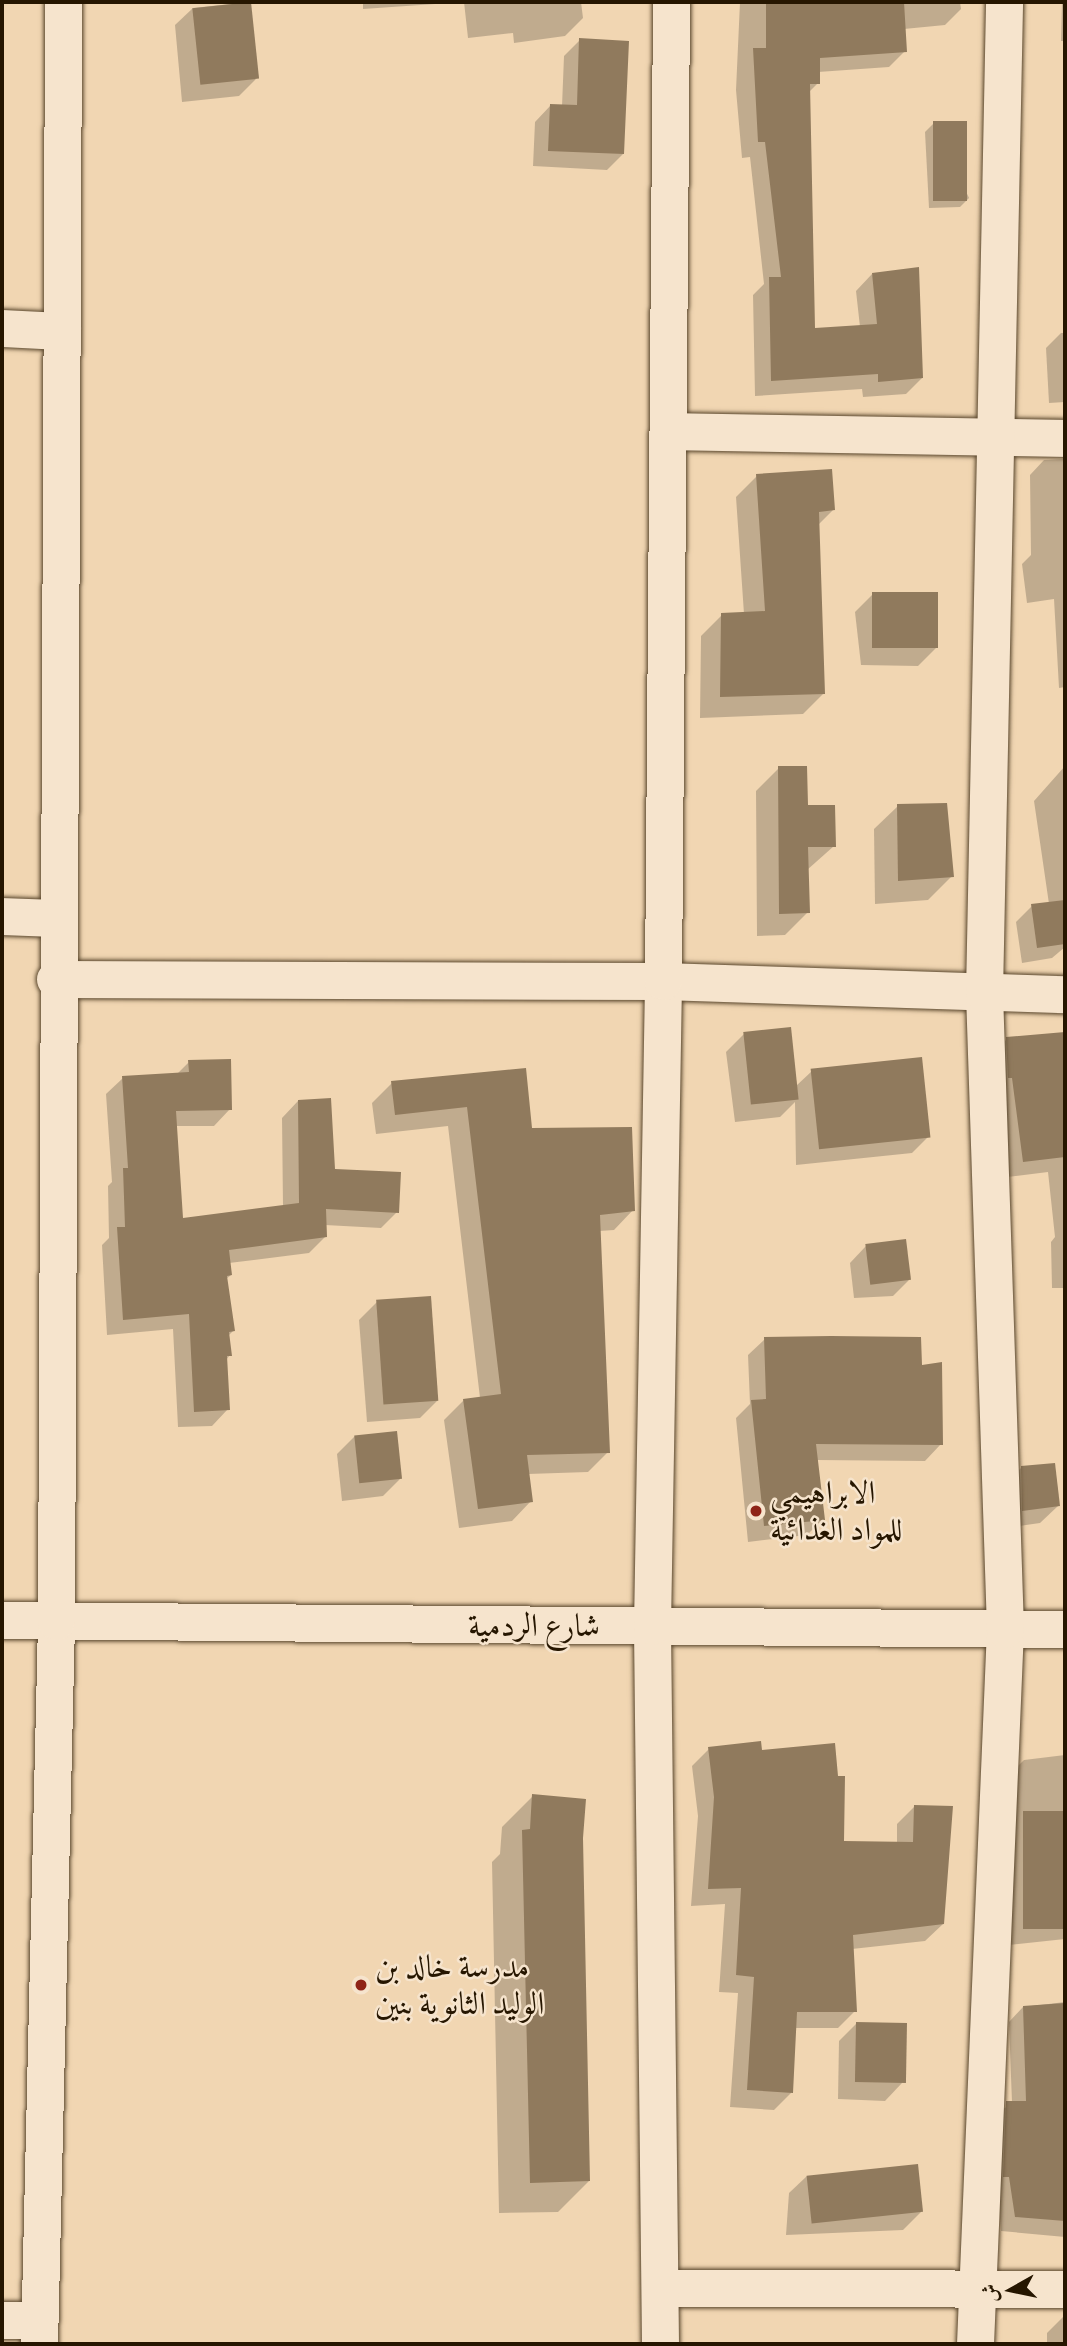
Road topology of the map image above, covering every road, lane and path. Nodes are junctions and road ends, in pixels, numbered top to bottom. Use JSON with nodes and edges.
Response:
{"nodes":[{"id":1,"x":62,"y":2,"type":"edge"},
{"id":2,"x":671,"y":2,"type":"edge"},
{"id":3,"x":1004,"y":2,"type":"edge"},
{"id":4,"x":2,"y":328,"type":"edge"},
{"id":5,"x":62,"y":331,"type":"junction"},
{"id":6,"x":668,"y":431,"type":"junction"},
{"id":7,"x":1065,"y":438,"type":"edge"},
{"id":8,"x":993,"y":439,"type":"junction"},
{"id":9,"x":2,"y":916,"type":"edge"},
{"id":10,"x":57,"y":918,"type":"junction"},
{"id":11,"x":55,"y":979,"type":"junction"},
{"id":12,"x":663,"y":981,"type":"junction"},
{"id":13,"x":984,"y":993,"type":"junction"},
{"id":14,"x":1065,"y":994,"type":"edge"},
{"id":15,"x":2,"y":1620,"type":"edge"},
{"id":16,"x":56,"y":1621,"type":"junction"},
{"id":17,"x":652,"y":1626,"type":"junction"},
{"id":18,"x":1005,"y":1629,"type":"junction"},
{"id":19,"x":1065,"y":1629,"type":"edge"},
{"id":20,"x":661,"y":2288,"type":"junction"},
{"id":21,"x":974,"y":2288,"type":"junction"},
{"id":22,"x":1065,"y":2288,"type":"edge"},
{"id":23,"x":2,"y":2320,"type":"edge"},
{"id":24,"x":39,"y":2332,"type":"edge"},
{"id":25,"x":660,"y":2344,"type":"edge"},
{"id":26,"x":975,"y":2344,"type":"edge"}],
"edges":[{"from":1,"to":5,"type":"street"},
{"from":2,"to":6,"type":"street"},
{"from":3,"to":8,"type":"street"},
{"from":4,"to":5,"type":"street"},
{"from":5,"to":10,"type":"street"},
{"from":6,"to":8,"type":"street"},
{"from":6,"to":12,"type":"street"},
{"from":7,"to":8,"type":"street"},
{"from":8,"to":13,"type":"street"},
{"from":9,"to":10,"type":"street"},
{"from":10,"to":11,"type":"street"},
{"from":11,"to":12,"type":"street"},
{"from":11,"to":16,"type":"street"},
{"from":12,"to":13,"type":"street"},
{"from":12,"to":17,"type":"street"},
{"from":13,"to":14,"type":"street"},
{"from":13,"to":18,"type":"street"},
{"from":15,"to":16,"type":"street","name":"شارع الردمية"},
{"from":16,"to":17,"type":"street","name":"شارع الردمية"},
{"from":16,"to":24,"type":"street"},
{"from":17,"to":18,"type":"street","name":"شارع الردمية"},
{"from":17,"to":20,"type":"street"},
{"from":18,"to":19,"type":"street","name":"شارع الردمية"},
{"from":18,"to":21,"type":"street"},
{"from":20,"to":21,"type":"street"},
{"from":20,"to":25,"type":"street"},
{"from":21,"to":22,"type":"street"},
{"from":21,"to":26,"type":"street"},
{"from":23,"to":24,"type":"street"}]}
